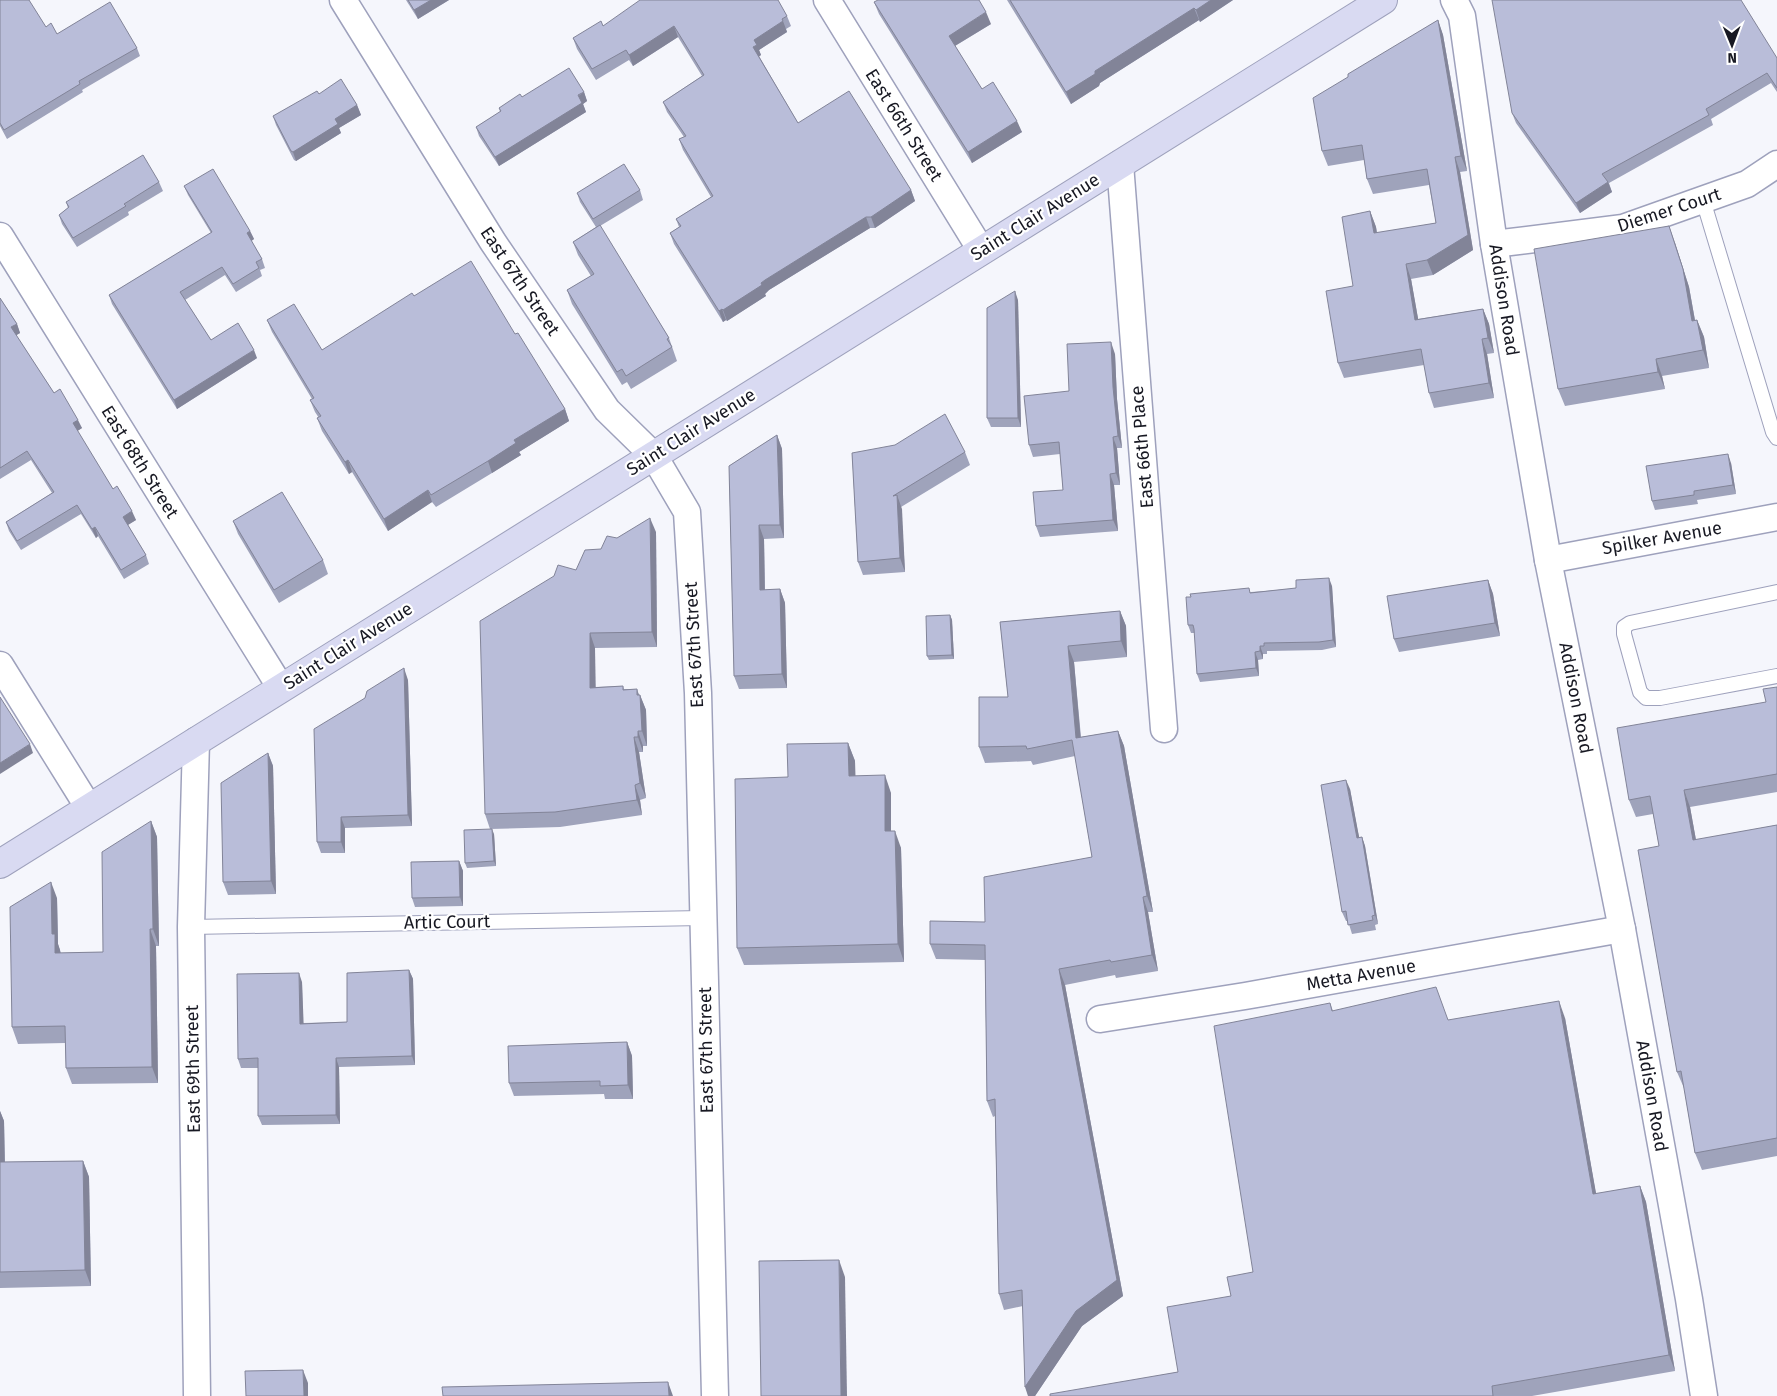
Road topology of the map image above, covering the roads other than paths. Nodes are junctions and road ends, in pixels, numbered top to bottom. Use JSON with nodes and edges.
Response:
{"nodes":[{"id":1,"x":343,"y":0,"type":"edge"},
{"id":2,"x":827,"y":0,"type":"edge"},
{"id":3,"x":1382,"y":0,"type":"edge"},
{"id":4,"x":1454,"y":0,"type":"edge"},
{"id":5,"x":1120,"y":164,"type":"junction"},
{"id":6,"x":1777,"y":164,"type":"edge"},
{"id":7,"x":1703,"y":200,"type":"junction"},
{"id":8,"x":0,"y":236,"type":"edge"},
{"id":9,"x":1494,"y":244,"type":"junction"},
{"id":10,"x":981,"y":250,"type":"junction"},
{"id":11,"x":1777,"y":438,"type":"edge"},
{"id":12,"x":654,"y":456,"type":"junction"},
{"id":13,"x":1777,"y":517,"type":"edge"},
{"id":14,"x":1548,"y":560,"type":"junction"},
{"id":15,"x":1777,"y":592,"type":"edge"},
{"id":16,"x":0,"y":664,"type":"edge"},
{"id":17,"x":1777,"y":676,"type":"edge"},
{"id":18,"x":281,"y":688,"type":"junction"},
{"id":19,"x":1164,"y":729,"type":"dead end"},
{"id":20,"x":196,"y":741,"type":"junction"},
{"id":21,"x":89,"y":808,"type":"junction"},
{"id":22,"x":0,"y":864,"type":"edge"},
{"id":23,"x":702,"y":918,"type":"junction"},
{"id":24,"x":191,"y":927,"type":"junction"},
{"id":25,"x":1622,"y":929,"type":"junction"},
{"id":26,"x":1100,"y":1019,"type":"dead end"},
{"id":27,"x":198,"y":1396,"type":"edge"},
{"id":28,"x":715,"y":1396,"type":"edge"},
{"id":29,"x":1704,"y":1396,"type":"edge"}],
"edges":[{"from":1,"to":12,"type":"street","name":"East 67th Street"},
{"from":2,"to":10,"type":"street","name":"East 66th Street"},
{"from":3,"to":5,"type":"main road","name":"Saint Clair Avenue"},
{"from":4,"to":9,"type":"street","name":"Addison Road"},
{"from":5,"to":10,"type":"main road","name":"Saint Clair Avenue"},
{"from":5,"to":19,"type":"street","name":"East 66th Place"},
{"from":6,"to":7,"type":"street","name":"Diemer Court"},
{"from":7,"to":9,"type":"street","name":"Diemer Court"},
{"from":7,"to":11,"type":"lane"},
{"from":8,"to":18,"type":"street","name":"East 68th Street"},
{"from":9,"to":14,"type":"street","name":"Addison Road"},
{"from":10,"to":12,"type":"main road","name":"Saint Clair Avenue"},
{"from":12,"to":18,"type":"main road","name":"Saint Clair Avenue"},
{"from":12,"to":23,"type":"street","name":"East 67th Street"},
{"from":13,"to":14,"type":"street","name":"Spilker Avenue"},
{"from":14,"to":25,"type":"street","name":"Addison Road"},
{"from":15,"to":17,"type":"lane"},
{"from":16,"to":21,"type":"street"},
{"from":18,"to":20,"type":"main road","name":"Saint Clair Avenue"},
{"from":20,"to":21,"type":"main road","name":"Saint Clair Avenue"},
{"from":20,"to":24,"type":"street","name":"East 69th Street"},
{"from":21,"to":22,"type":"main road","name":"Saint Clair Avenue"},
{"from":23,"to":24,"type":"lane","name":"Artic Court"},
{"from":23,"to":28,"type":"street","name":"East 67th Street"},
{"from":24,"to":27,"type":"street","name":"East 69th Street"},
{"from":25,"to":26,"type":"street","name":"Metta Avenue"},
{"from":25,"to":29,"type":"street","name":"Addison Road"}]}
